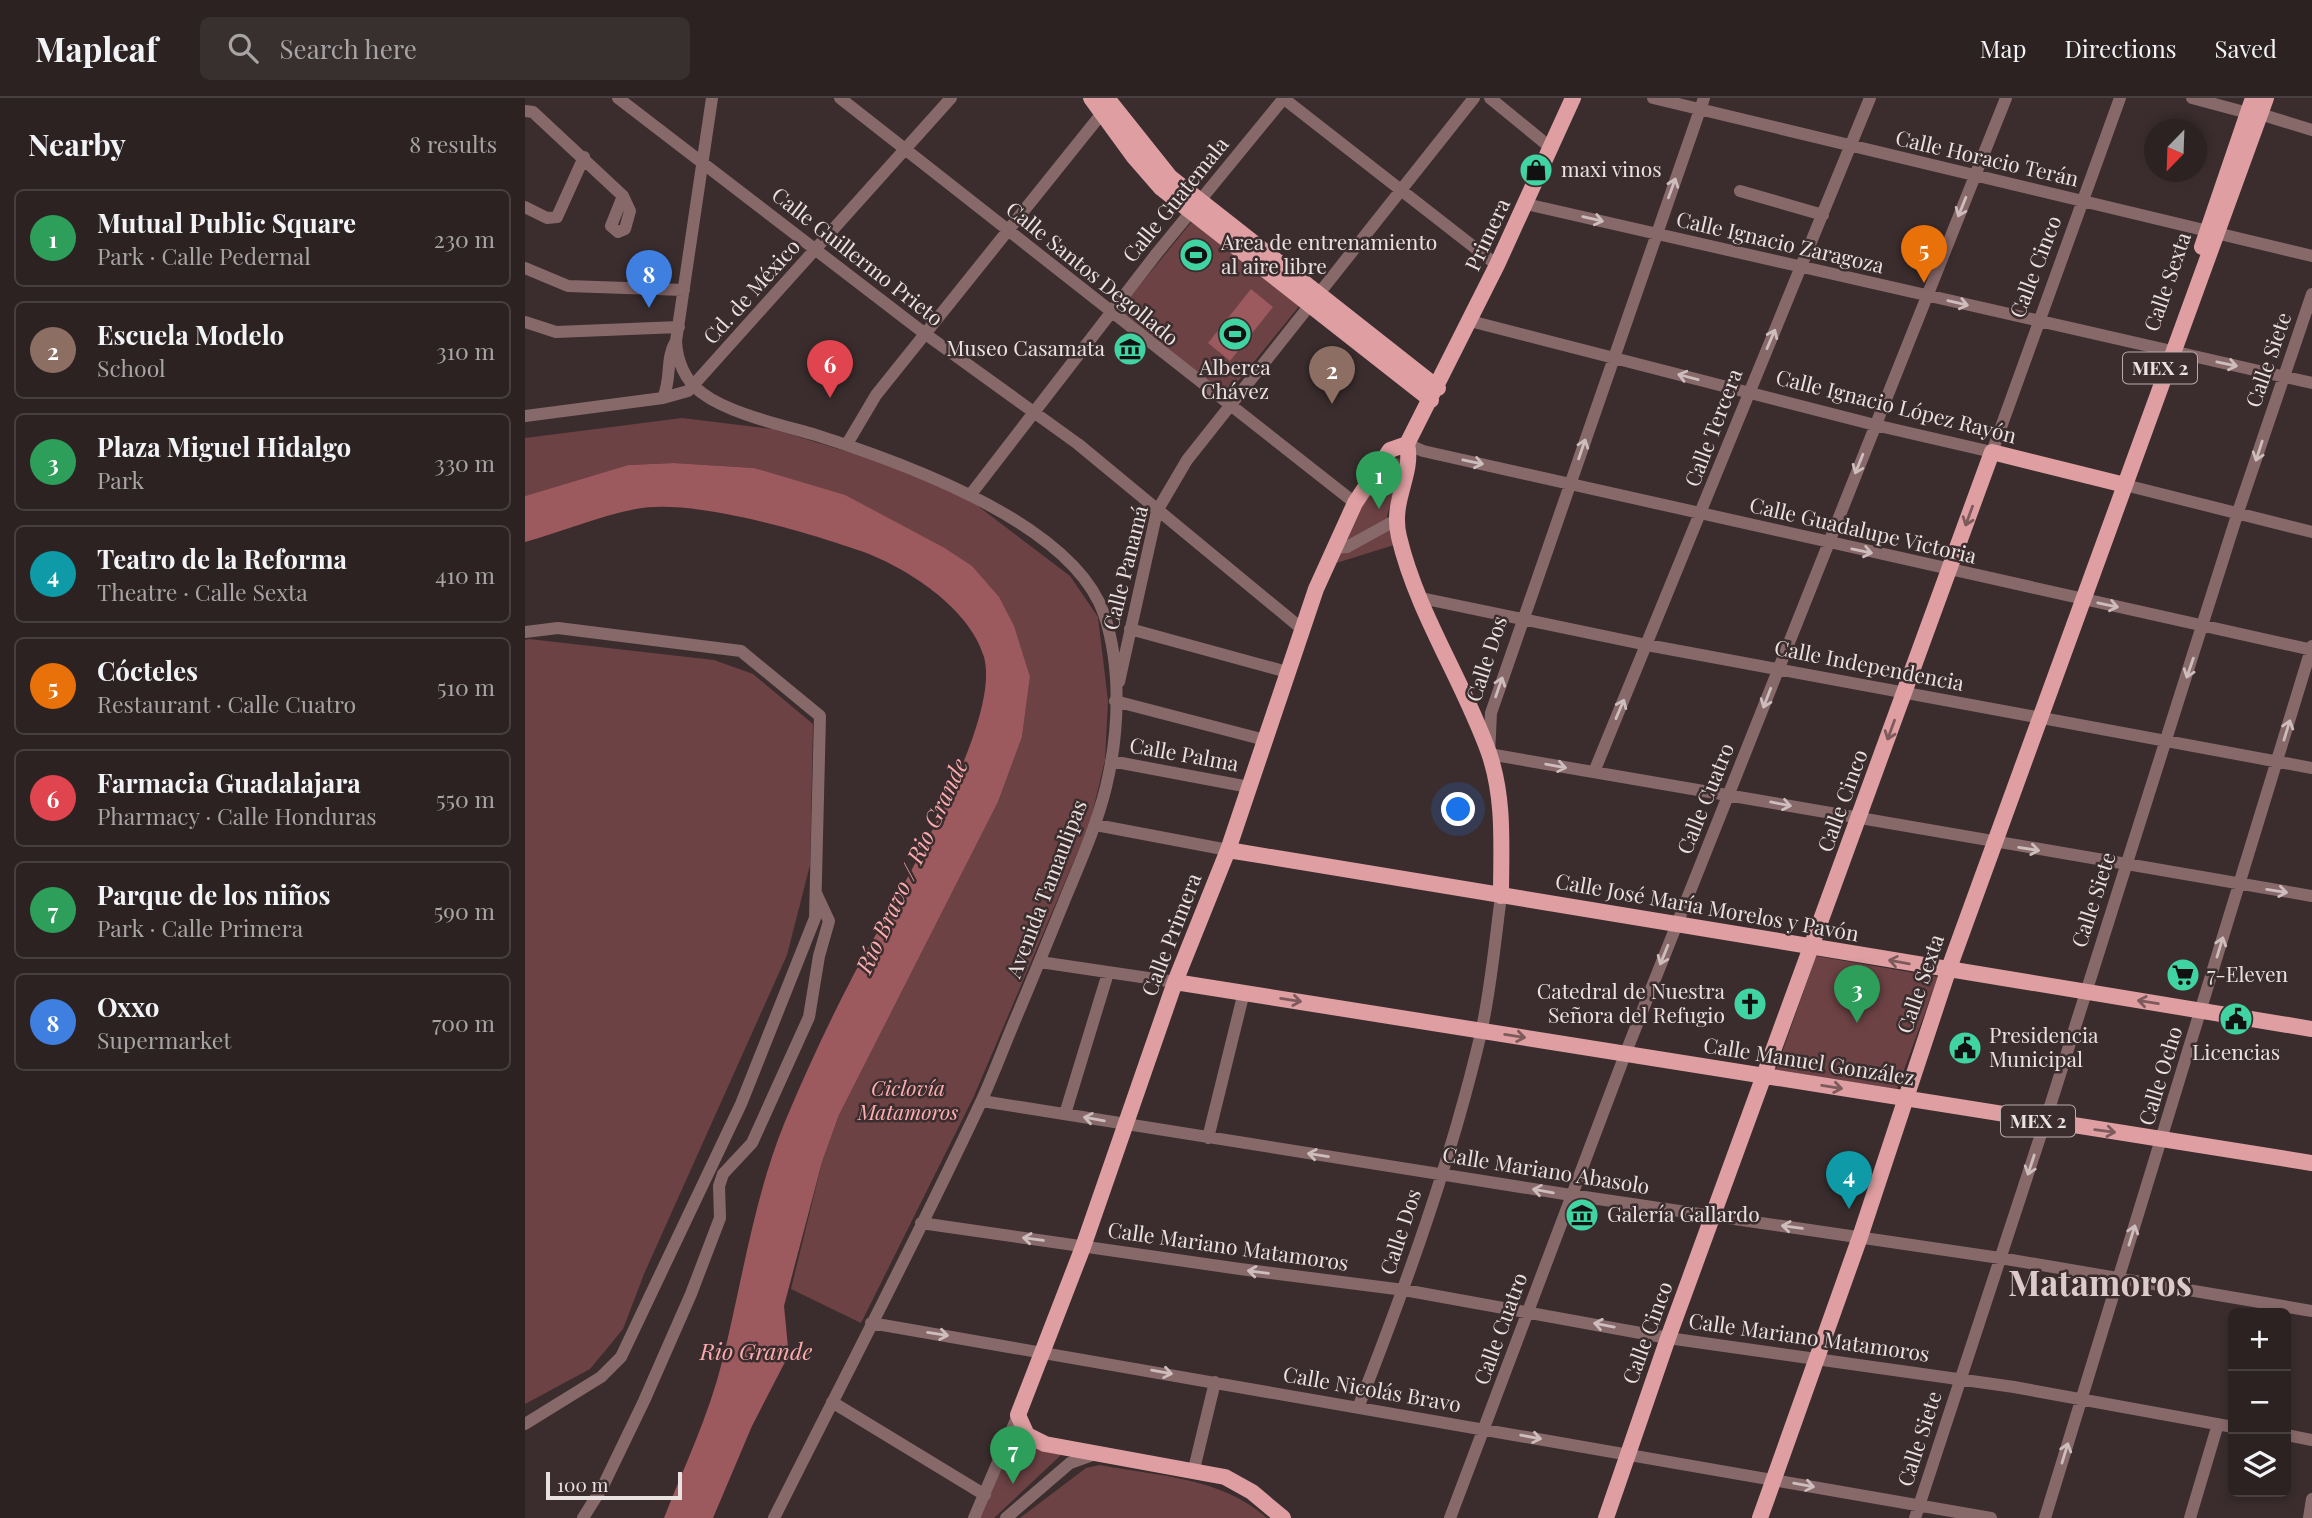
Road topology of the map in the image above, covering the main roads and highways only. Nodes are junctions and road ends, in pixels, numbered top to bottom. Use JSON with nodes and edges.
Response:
{"nodes":[{"id":1,"x":1091,"y":98,"type":"edge"},
{"id":2,"x":1573,"y":98,"type":"edge"},
{"id":3,"x":2266,"y":98,"type":"edge"},
{"id":4,"x":1108,"y":103,"type":"edge"},
{"id":5,"x":2254,"y":108,"type":"edge"},
{"id":6,"x":1435,"y":394,"type":"junction"},
{"id":7,"x":1407,"y":444,"type":"junction"},
{"id":8,"x":1992,"y":452,"type":"joint"},
{"id":9,"x":2120,"y":484,"type":"junction"},
{"id":10,"x":1228,"y":850,"type":"junction"},
{"id":11,"x":1501,"y":895,"type":"junction"},
{"id":12,"x":1813,"y":948,"type":"junction"},
{"id":13,"x":1948,"y":971,"type":"junction"},
{"id":14,"x":1175,"y":982,"type":"junction"},
{"id":15,"x":2312,"y":1029,"type":"edge"},
{"id":16,"x":1764,"y":1076,"type":"junction"},
{"id":17,"x":1903,"y":1099,"type":"junction"},
{"id":18,"x":2312,"y":1163,"type":"edge"},
{"id":19,"x":1283,"y":1518,"type":"edge"},
{"id":20,"x":1607,"y":1518,"type":"edge"},
{"id":21,"x":1760,"y":1518,"type":"edge"}],
"edges":[{"from":1,"to":4,"type":"main road"},
{"from":2,"to":6,"type":"main road","name":"Primera"},
{"from":3,"to":5,"type":"main road","number":"MEX 2"},
{"from":4,"to":6,"type":"main road"},
{"from":5,"to":9,"type":"main road","name":"Calle Sexta","number":"MEX 2"},
{"from":6,"to":7,"type":"main road","name":"Calle Primera"},
{"from":7,"to":10,"type":"main road","name":"Calle Primera"},
{"from":7,"to":11,"type":"main road","name":"Calle Dos"},
{"from":8,"to":9,"type":"main road","name":"Calle Ignacio López Rayón"},
{"from":8,"to":12,"type":"main road","name":"Calle Cinco","one_way":true},
{"from":9,"to":13,"type":"main road","name":"Calle Sexta","number":"MEX 2"},
{"from":10,"to":11,"type":"main road","name":"Calle José María Morelos y Pavón"},
{"from":10,"to":14,"type":"main road","name":"Calle Primera"},
{"from":11,"to":12,"type":"main road","name":"Calle José María Morelos y Pavón"},
{"from":13,"to":12,"type":"main road","name":"Calle José María Morelos y Pavón","one_way":true},
{"from":12,"to":16,"type":"main road","name":"Calle Cinco"},
{"from":15,"to":13,"type":"main road","name":"Calle José María Morelos y Pavón","one_way":true},
{"from":13,"to":17,"type":"main road","name":"Calle Sexta","number":"MEX 2"},
{"from":14,"to":16,"type":"main road","name":"Calle Manuel González","one_way":true},
{"from":14,"to":19,"type":"main road","name":"Calle Primera"},
{"from":16,"to":17,"type":"main road","name":"Calle Manuel González","number":"MEX 2","one_way":true},
{"from":16,"to":20,"type":"main road","name":"Calle Cinco"},
{"from":17,"to":18,"type":"main road","name":"Calle Manuel González","number":"MEX 2","one_way":true},
{"from":17,"to":21,"type":"main road","name":"Calle Sexta","number":"MEX 2"}]}
